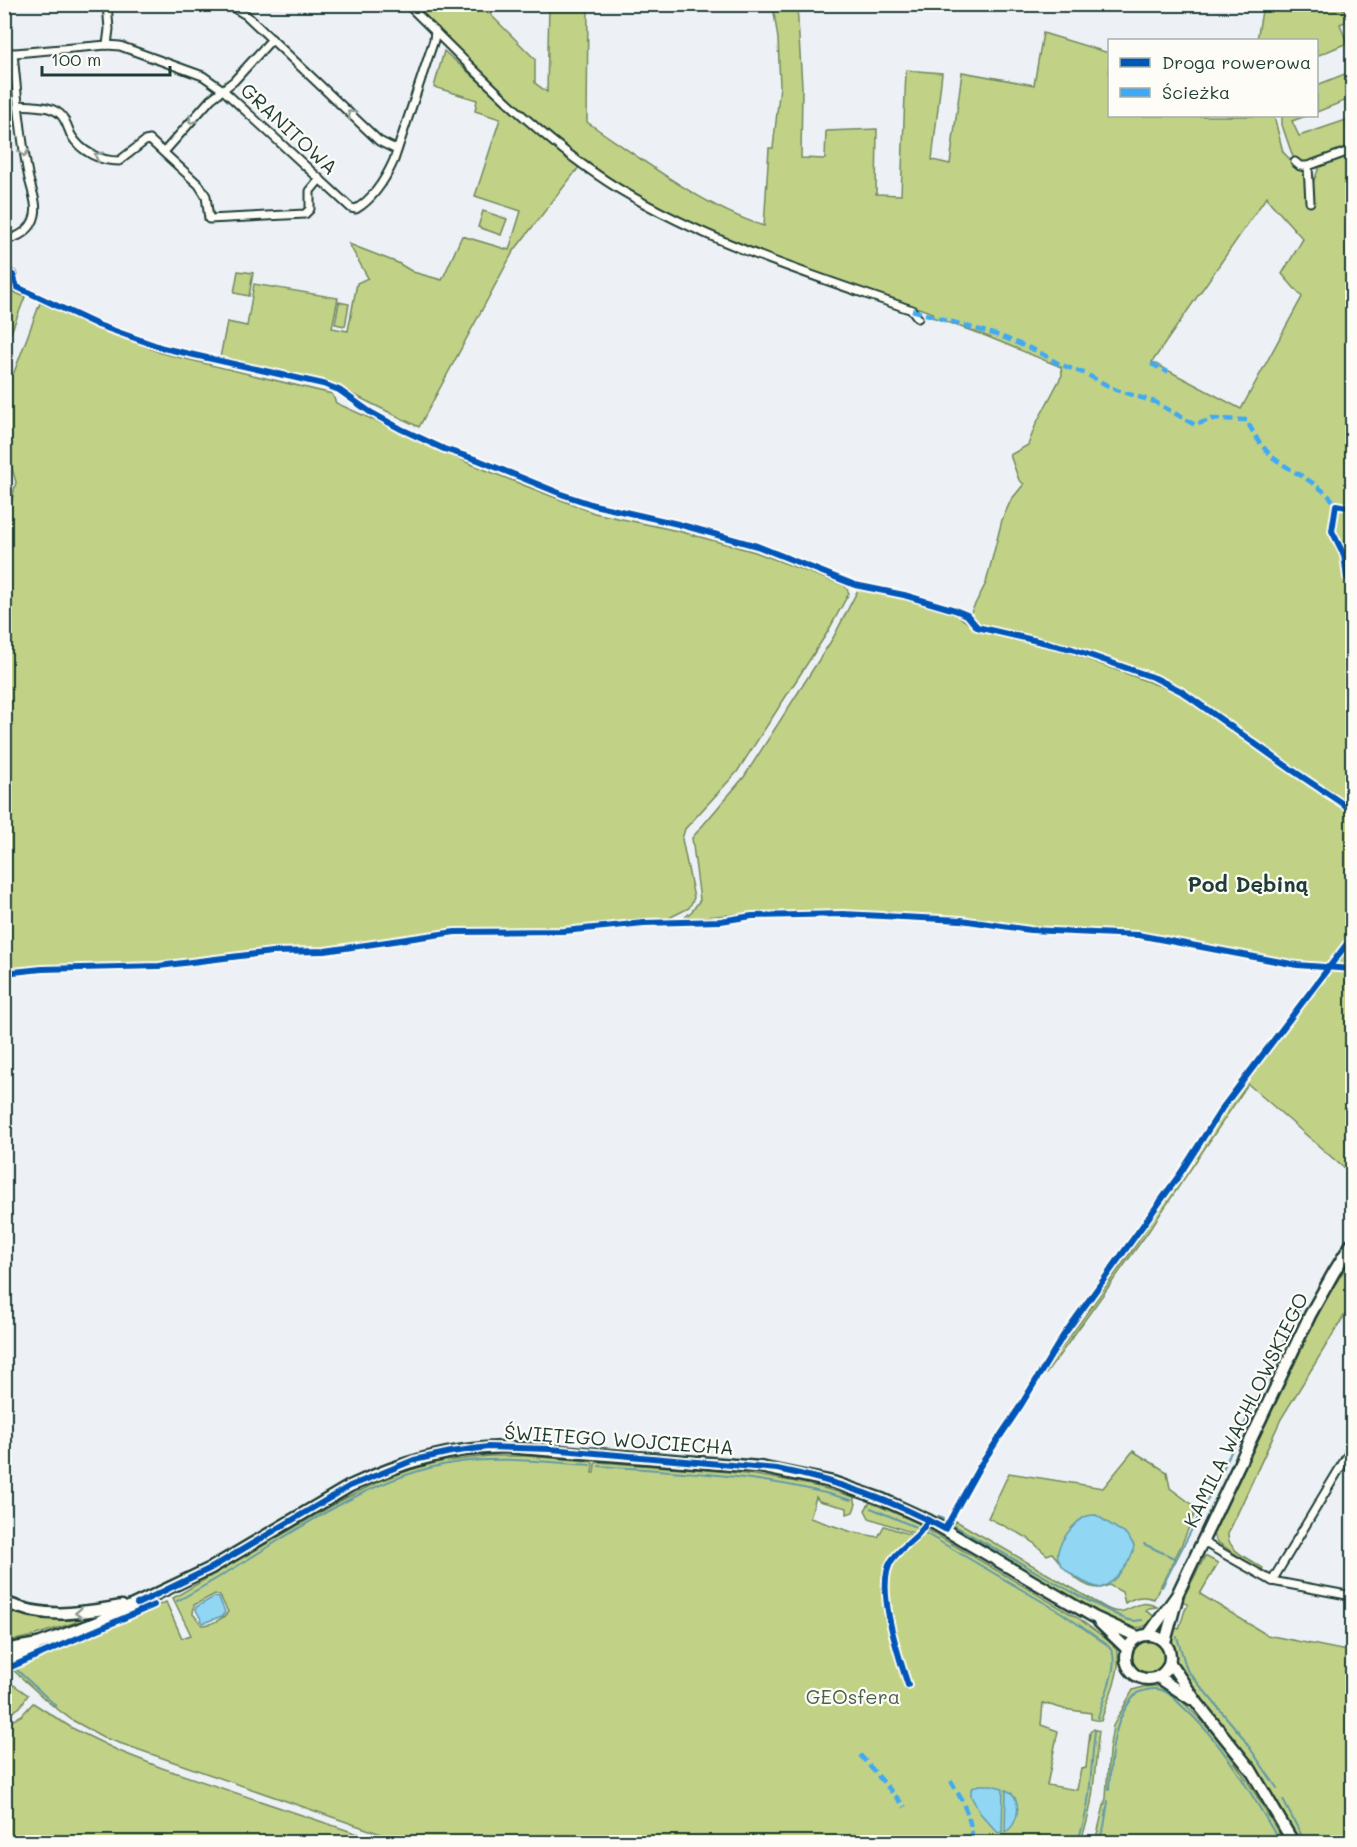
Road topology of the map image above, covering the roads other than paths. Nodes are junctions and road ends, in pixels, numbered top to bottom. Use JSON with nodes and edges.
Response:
{"nodes":[{"id":1,"x":107,"y":4,"type":"edge"},
{"id":2,"x":227,"y":4,"type":"edge"},
{"id":3,"x":407,"y":4,"type":"edge"},
{"id":4,"x":435,"y":31,"type":"junction"},
{"id":5,"x":272,"y":39,"type":"junction"},
{"id":6,"x":107,"y":45,"type":"junction"},
{"id":7,"x":13,"y":53,"type":"junction"},
{"id":8,"x":4,"y":54,"type":"edge"},
{"id":9,"x":223,"y":90,"type":"junction"},
{"id":10,"x":18,"y":105,"type":"junction"},
{"id":11,"x":397,"y":150,"type":"junction"},
{"id":12,"x":1353,"y":150,"type":"edge"},
{"id":13,"x":164,"y":152,"type":"junction"},
{"id":14,"x":1295,"y":162,"type":"dead end"},
{"id":15,"x":1308,"y":166,"type":"junction"},
{"id":16,"x":320,"y":179,"type":"junction"},
{"id":17,"x":1310,"y":202,"type":"dead end"},
{"id":18,"x":4,"y":240,"type":"edge"},
{"id":19,"x":918,"y":318,"type":"dead end"},
{"id":20,"x":1353,"y":1243,"type":"edge"},
{"id":21,"x":1353,"y":1448,"type":"edge"},
{"id":22,"x":1203,"y":1542,"type":"junction"},
{"id":23,"x":1272,"y":1581,"type":"junction"},
{"id":24,"x":1178,"y":1594,"type":"junction"},
{"id":25,"x":1353,"y":1596,"type":"edge"},
{"id":26,"x":4,"y":1602,"type":"edge"},
{"id":27,"x":137,"y":1604,"type":"junction"},
{"id":28,"x":1094,"y":1617,"type":"junction"},
{"id":29,"x":1149,"y":1634,"type":"junction"},
{"id":30,"x":1138,"y":1636,"type":"junction"},
{"id":31,"x":1165,"y":1642,"type":"junction"},
{"id":32,"x":38,"y":1644,"type":"junction"},
{"id":33,"x":1127,"y":1649,"type":"junction"},
{"id":34,"x":4,"y":1650,"type":"edge"},
{"id":35,"x":1170,"y":1663,"type":"junction"},
{"id":36,"x":4,"y":1666,"type":"edge"},
{"id":37,"x":1158,"y":1677,"type":"junction"},
{"id":38,"x":1198,"y":1704,"type":"junction"},
{"id":39,"x":1293,"y":1842,"type":"edge"}],
"edges":[{"from":1,"to":6,"type":"street"},
{"from":2,"to":5,"type":"street"},
{"from":3,"to":4,"type":"street"},
{"from":4,"to":11,"type":"street","name":"GRANITOWA"},
{"from":4,"to":19,"type":"street"},
{"from":5,"to":9,"type":"street"},
{"from":11,"to":5,"type":"street","one_way":true},
{"from":6,"to":7,"type":"street","name":"GRANITOWA"},
{"from":6,"to":9,"type":"street","name":"GRANITOWA"},
{"from":7,"to":8,"type":"street","name":"GRANITOWA"},
{"from":7,"to":10,"type":"street"},
{"from":9,"to":13,"type":"street","one_way":true},
{"from":9,"to":16,"type":"street","name":"GRANITOWA"},
{"from":13,"to":10,"type":"street","one_way":true},
{"from":10,"to":18,"type":"street","one_way":true},
{"from":11,"to":16,"type":"street","name":"GRANITOWA"},
{"from":12,"to":15,"type":"street"},
{"from":13,"to":16,"type":"street"},
{"from":14,"to":15,"type":"street"},
{"from":15,"to":17,"type":"street"},
{"from":20,"to":22,"type":"street","name":"KAMILA WACHLOWSKIEGO"},
{"from":21,"to":23,"type":"street"},
{"from":22,"to":23,"type":"street"},
{"from":22,"to":24,"type":"street","name":"KAMILA WACHLOWSKIEGO"},
{"from":23,"to":25,"type":"street"},
{"from":24,"to":29,"type":"street","name":"KAMILA WACHLOWSKIEGO"},
{"from":24,"to":31,"type":"street","name":"KAMILA WACHLOWSKIEGO"},
{"from":27,"to":26,"type":"street","one_way":true},
{"from":27,"to":28,"type":"street","name":"ŚWIĘTEGO WOJCIECHA"},
{"from":27,"to":32,"type":"street","name":"ŚWIĘTEGO WOJCIECHA"},
{"from":28,"to":30,"type":"street","name":"ŚWIĘTEGO WOJCIECHA"},
{"from":28,"to":33,"type":"street","name":"ŚWIĘTEGO WOJCIECHA"},
{"from":29,"to":30,"type":"street"},
{"from":29,"to":31,"type":"street"},
{"from":30,"to":33,"type":"street"},
{"from":31,"to":35,"type":"street"},
{"from":32,"to":34,"type":"street","name":"ŚWIĘTEGO WOJCIECHA"},
{"from":32,"to":36,"type":"street","name":"ŚWIĘTEGO WOJCIECHA"},
{"from":33,"to":37,"type":"street"},
{"from":35,"to":37,"type":"street"},
{"from":35,"to":38,"type":"street"},
{"from":37,"to":38,"type":"street"},
{"from":38,"to":39,"type":"street"}]}
